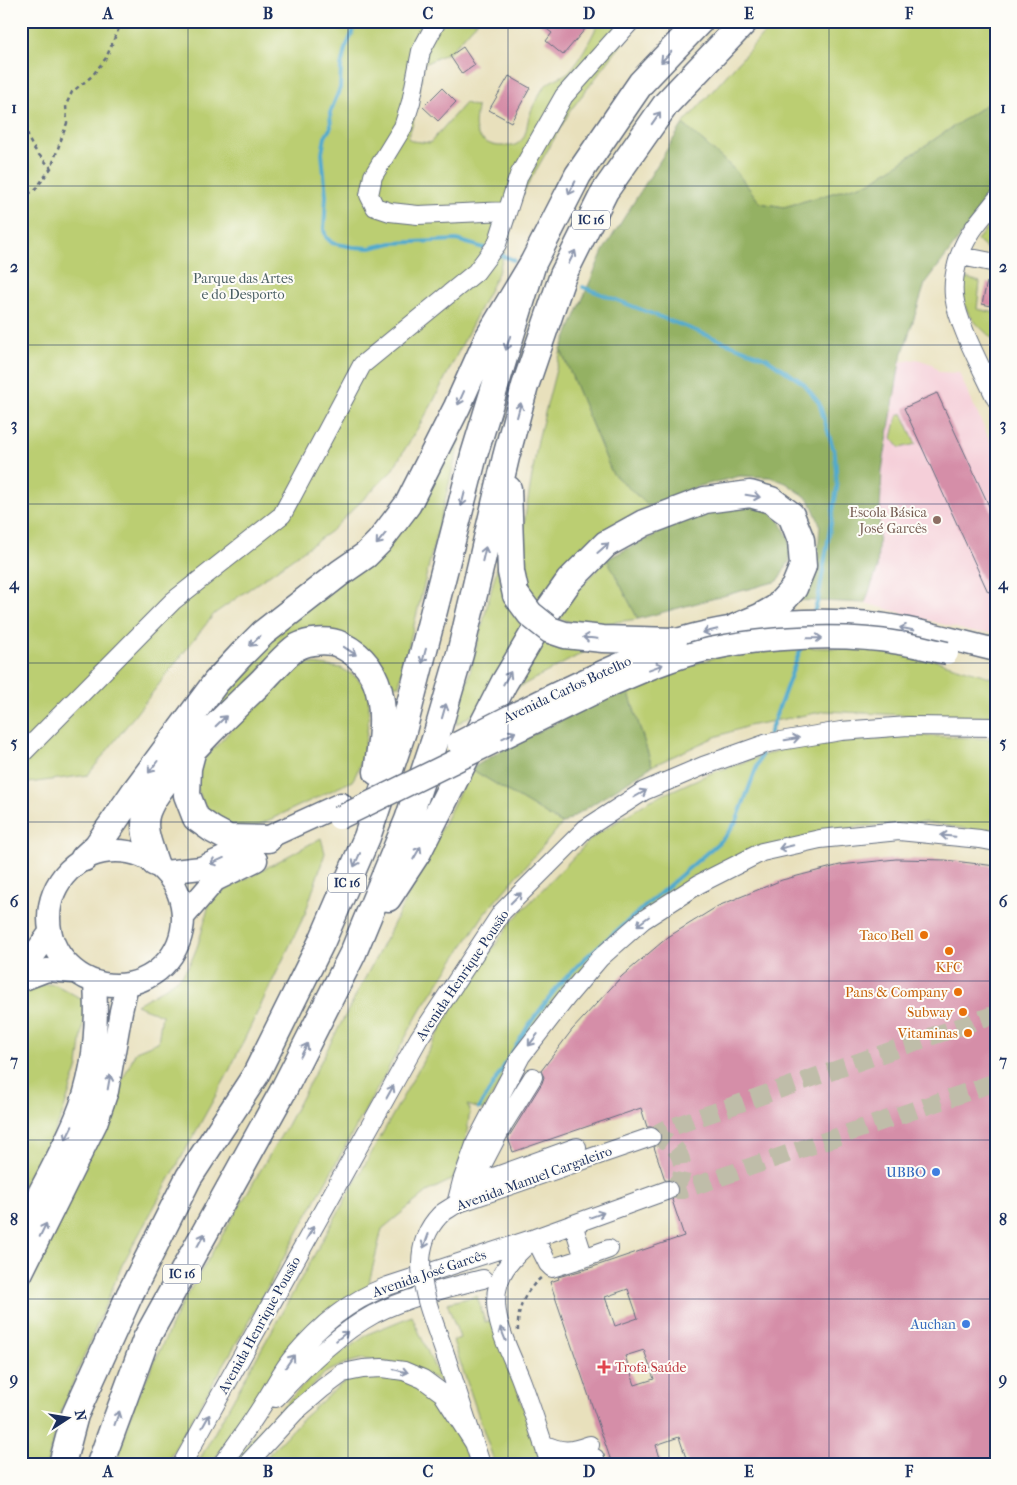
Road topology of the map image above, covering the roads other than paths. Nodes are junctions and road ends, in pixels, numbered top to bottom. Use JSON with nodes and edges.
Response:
{"nodes":[{"id":1,"x":437,"y":21,"type":"edge"},
{"id":2,"x":631,"y":21,"type":"edge"},
{"id":3,"x":700,"y":21,"type":"edge"},
{"id":4,"x":745,"y":21,"type":"edge"},
{"id":5,"x":996,"y":200,"type":"edge"},
{"id":6,"x":507,"y":211,"type":"junction"},
{"id":7,"x":961,"y":256,"type":"junction"},
{"id":8,"x":533,"y":263,"type":"junction"},
{"id":9,"x":996,"y":263,"type":"edge"},
{"id":10,"x":990,"y":371,"type":"edge"},
{"id":11,"x":996,"y":399,"type":"edge"},
{"id":12,"x":506,"y":457,"type":"junction"},
{"id":13,"x":736,"y":626,"type":"junction"},
{"id":14,"x":674,"y":641,"type":"junction"},
{"id":15,"x":951,"y":646,"type":"junction"},
{"id":16,"x":996,"y":650,"type":"edge"},
{"id":17,"x":996,"y":666,"type":"edge"},
{"id":18,"x":996,"y":727,"type":"edge"},
{"id":19,"x":194,"y":747,"type":"junction"},
{"id":20,"x":21,"y":755,"type":"edge"},
{"id":21,"x":340,"y":811,"type":"junction"},
{"id":22,"x":367,"y":837,"type":"junction"},
{"id":23,"x":268,"y":839,"type":"junction"},
{"id":24,"x":996,"y":842,"type":"edge"},
{"id":25,"x":84,"y":858,"type":"junction"},
{"id":26,"x":160,"y":868,"type":"junction"},
{"id":27,"x":183,"y":917,"type":"junction"},
{"id":28,"x":50,"y":934,"type":"junction"},
{"id":29,"x":353,"y":954,"type":"junction"},
{"id":30,"x":21,"y":960,"type":"edge"},
{"id":31,"x":74,"y":972,"type":"junction"},
{"id":32,"x":21,"y":980,"type":"edge"},
{"id":33,"x":95,"y":983,"type":"junction"},
{"id":34,"x":128,"y":985,"type":"junction"},
{"id":35,"x":533,"y":1077,"type":"dead end"},
{"id":36,"x":651,"y":1138,"type":"dead end"},
{"id":37,"x":577,"y":1147,"type":"dead end"},
{"id":38,"x":668,"y":1190,"type":"dead end"},
{"id":39,"x":460,"y":1198,"type":"junction"},
{"id":40,"x":573,"y":1224,"type":"junction"},
{"id":41,"x":21,"y":1228,"type":"edge"},
{"id":42,"x":535,"y":1238,"type":"junction"},
{"id":43,"x":609,"y":1249,"type":"dead end"},
{"id":44,"x":584,"y":1258,"type":"junction"},
{"id":45,"x":21,"y":1274,"type":"edge"},
{"id":46,"x":418,"y":1298,"type":"junction"},
{"id":47,"x":246,"y":1432,"type":"junction"},
{"id":48,"x":474,"y":1443,"type":"junction"},
{"id":49,"x":543,"y":1444,"type":"junction"},
{"id":50,"x":588,"y":1456,"type":"edge"},
{"id":51,"x":62,"y":1464,"type":"edge"},
{"id":52,"x":100,"y":1464,"type":"edge"},
{"id":53,"x":182,"y":1464,"type":"edge"},
{"id":54,"x":222,"y":1464,"type":"edge"},
{"id":55,"x":246,"y":1464,"type":"edge"},
{"id":56,"x":481,"y":1464,"type":"edge"},
{"id":57,"x":550,"y":1464,"type":"edge"}],
"edges":[{"from":1,"to":6,"type":"street"},
{"from":2,"to":6,"type":"street"},
{"from":3,"to":8,"type":"highway","number":"IC 16","one_way":true},
{"from":12,"to":4,"type":"highway","number":"IC 16","one_way":true},
{"from":5,"to":7,"type":"street"},
{"from":6,"to":20,"type":"street"},
{"from":7,"to":9,"type":"street"},
{"from":7,"to":10,"type":"street"},
{"from":8,"to":22,"type":"highway","number":"IC 16","one_way":true},
{"from":8,"to":25,"type":"highway","one_way":true},
{"from":10,"to":11,"type":"street"},
{"from":14,"to":12,"type":"highway","one_way":true,"bridge":true},
{"from":29,"to":12,"type":"highway","number":"IC 16","one_way":true},
{"from":13,"to":14,"type":"main road","name":"Avenida Carlos Botelho","one_way":true},
{"from":15,"to":13,"type":"main road","name":"Avenida Carlos Botelho","one_way":true},
{"from":29,"to":13,"type":"highway","one_way":true},
{"from":14,"to":21,"type":"main road","name":"Avenida Carlos Botelho","bridge":true},
{"from":15,"to":16,"type":"main road","name":"Avenida Carlos Botelho"},
{"from":15,"to":17,"type":"main road","name":"Avenida Carlos Botelho"},
{"from":21,"to":15,"type":"main road","name":"Avenida Carlos Botelho","one_way":true,"bridge":true},
{"from":53,"to":18,"type":"street","name":"Avenida Henrique Pousão","one_way":true},
{"from":19,"to":22,"type":"highway","one_way":true},
{"from":19,"to":23,"type":"highway"},
{"from":19,"to":26,"type":"highway"},
{"from":21,"to":23,"type":"main road","name":"Avenida Carlos Botelho"},
{"from":21,"to":27,"type":"main road","name":"Avenida Carlos Botelho"},
{"from":22,"to":51,"type":"highway","number":"IC 16","one_way":true},
{"from":23,"to":26,"type":"main road","name":"Avenida Carlos Botelho","one_way":true},
{"from":24,"to":39,"type":"street","one_way":true},
{"from":25,"to":26,"type":"main road"},
{"from":25,"to":28,"type":"main road"},
{"from":26,"to":27,"type":"main road"},
{"from":27,"to":34,"type":"main road"},
{"from":28,"to":30,"type":"main road"},
{"from":28,"to":31,"type":"main road"},
{"from":52,"to":29,"type":"highway","number":"IC 16","one_way":true},
{"from":31,"to":32,"type":"main road"},
{"from":31,"to":33,"type":"main road"},
{"from":33,"to":34,"type":"main road"},
{"from":33,"to":41,"type":"main road","one_way":true},
{"from":45,"to":34,"type":"main road","one_way":true},
{"from":35,"to":39,"type":"street"},
{"from":36,"to":39,"type":"street","name":"Avenida Manuel Cargaleiro"},
{"from":37,"to":39,"type":"street"},
{"from":40,"to":38,"type":"street","name":"Avenida José Garcês","one_way":true},
{"from":39,"to":48,"type":"street","name":"Avenida Manuel Cargaleiro","one_way":true,"bridge":true},
{"from":40,"to":42,"type":"street","name":"Avenida José Garcês"},
{"from":40,"to":44,"type":"street"},
{"from":42,"to":44,"type":"street"},
{"from":47,"to":42,"type":"street","name":"Avenida José Garcês","one_way":true},
{"from":49,"to":42,"type":"street","name":"Avenida José Garcês","one_way":true},
{"from":43,"to":44,"type":"street"},
{"from":46,"to":46,"type":"street"},
{"from":47,"to":46,"type":"street","one_way":true},
{"from":47,"to":54,"type":"street","name":"Avenida José Garcês"},
{"from":55,"to":48,"type":"street","one_way":true},
{"from":48,"to":56,"type":"street","name":"Avenida Manuel Cargaleiro"},
{"from":49,"to":50,"type":"street"},
{"from":49,"to":57,"type":"street","name":"Avenida José Garcês"}]}
